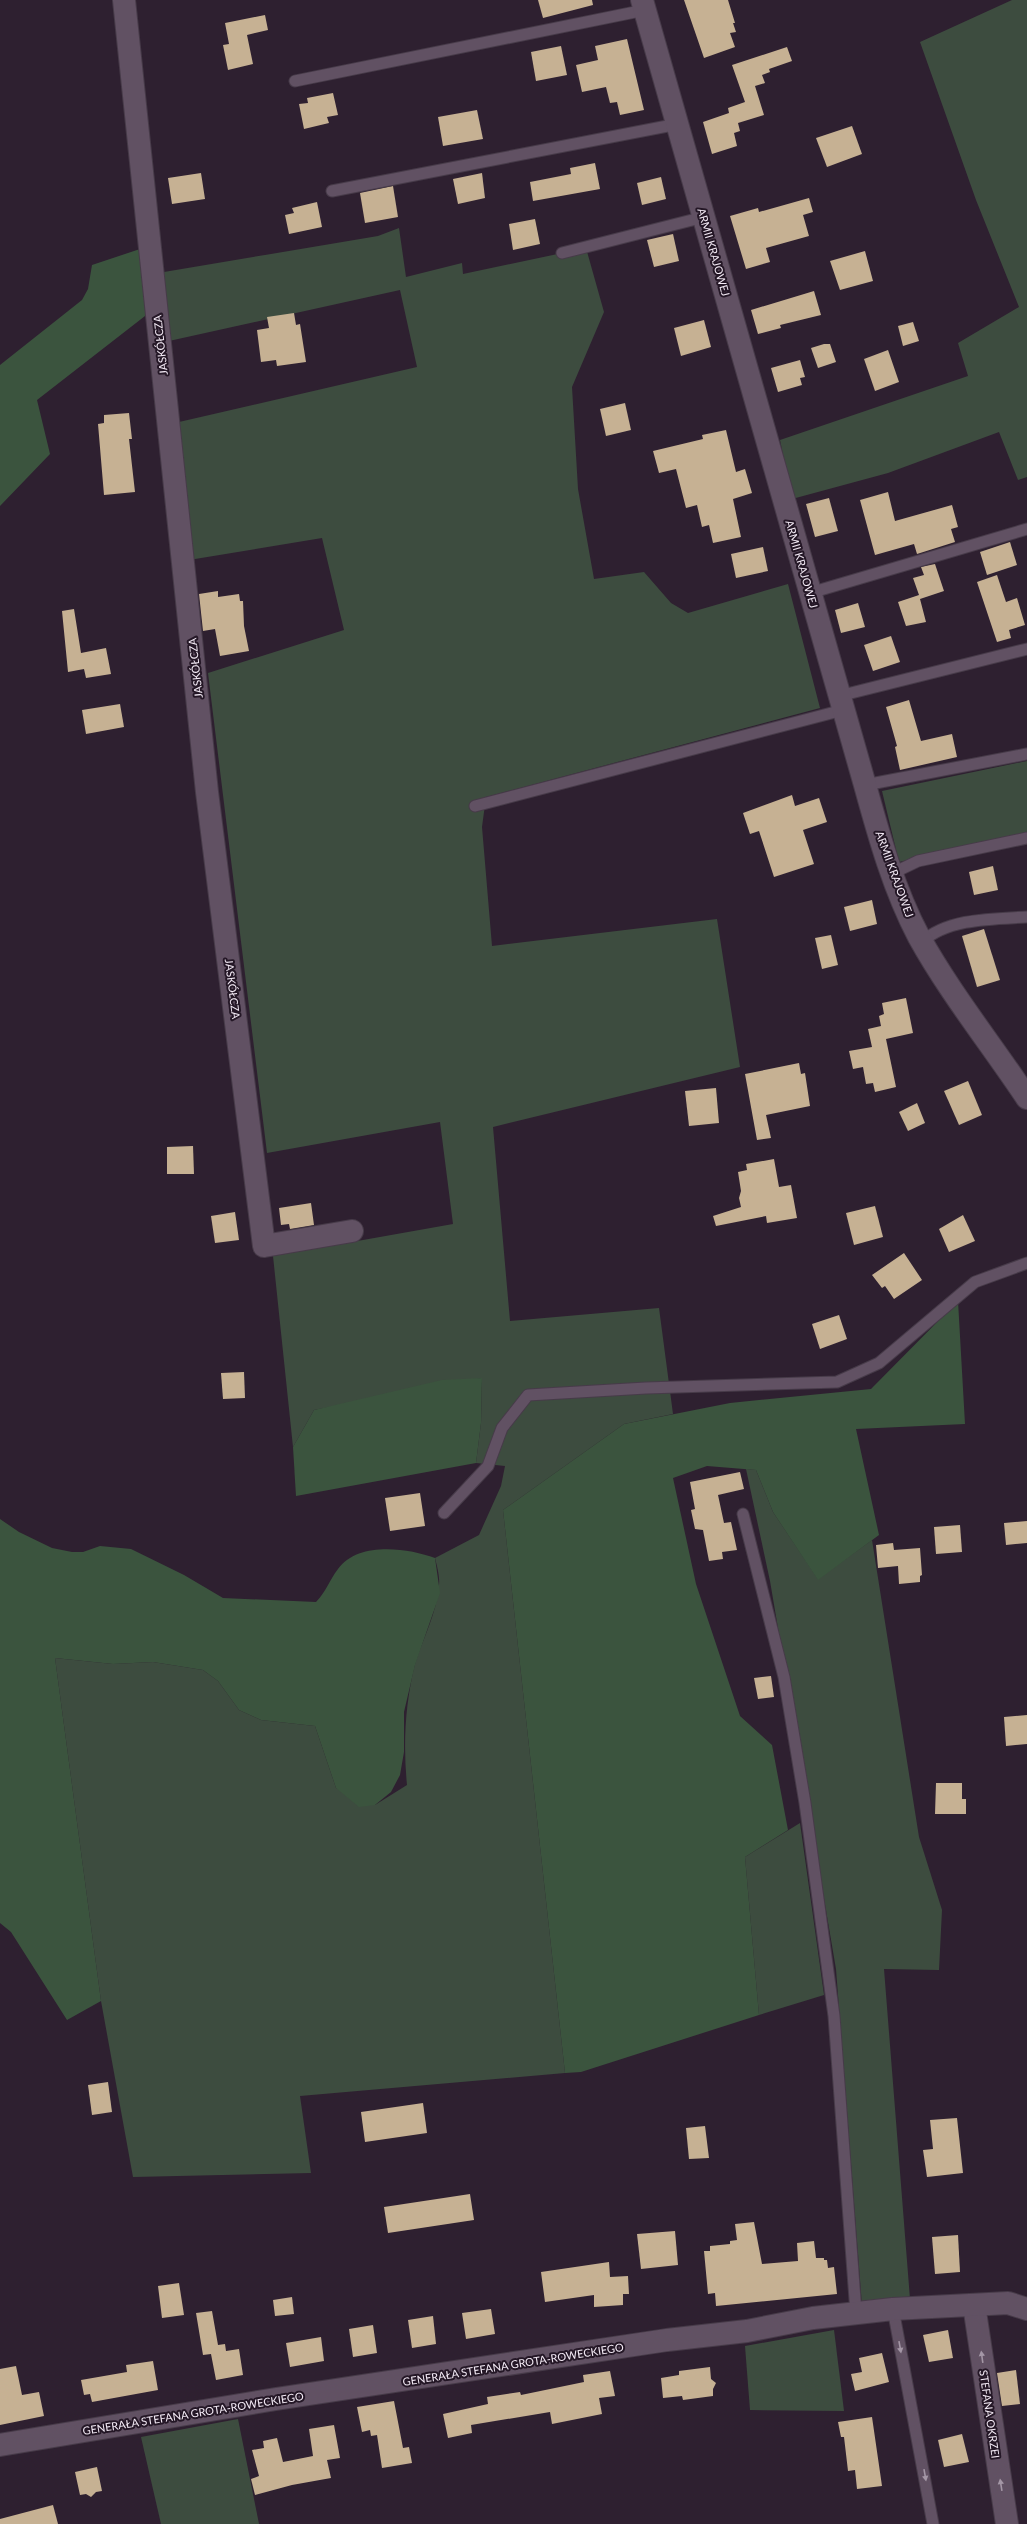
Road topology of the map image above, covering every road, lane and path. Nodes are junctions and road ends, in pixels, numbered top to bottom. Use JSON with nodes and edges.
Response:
{"nodes":[{"id":1,"x":124,"y":0,"type":"edge"},
{"id":2,"x":644,"y":5,"type":"edge"},
{"id":3,"x":294,"y":81,"type":"dead end"},
{"id":4,"x":678,"y":124,"type":"junction"},
{"id":5,"x":332,"y":191,"type":"dead end"},
{"id":6,"x":704,"y":217,"type":"junction"},
{"id":7,"x":562,"y":253,"type":"dead end"},
{"id":8,"x":1027,"y":529,"type":"edge"},
{"id":9,"x":810,"y":593,"type":"junction"},
{"id":10,"x":1027,"y":649,"type":"edge"},
{"id":11,"x":841,"y":703,"type":"junction"},
{"id":12,"x":1027,"y":754,"type":"edge"},
{"id":13,"x":865,"y":785,"type":"junction"},
{"id":14,"x":475,"y":806,"type":"dead end"},
{"id":15,"x":1027,"y":838,"type":"edge"},
{"id":16,"x":893,"y":873,"type":"junction"},
{"id":17,"x":1027,"y":917,"type":"edge"},
{"id":18,"x":922,"y":942,"type":"junction"},
{"id":19,"x":1027,"y":1098,"type":"edge"},
{"id":20,"x":352,"y":1231,"type":"dead end"},
{"id":21,"x":1027,"y":1262,"type":"edge"},
{"id":22,"x":444,"y":1513,"type":"dead end"},
{"id":23,"x":742,"y":1514,"type":"dead end"},
{"id":24,"x":974,"y":2305,"type":"junction"},
{"id":25,"x":1027,"y":2308,"type":"edge"},
{"id":26,"x":893,"y":2309,"type":"junction"},
{"id":27,"x":856,"y":2313,"type":"junction"},
{"id":28,"x":0,"y":2446,"type":"edge"},
{"id":29,"x":933,"y":2524,"type":"edge"},
{"id":30,"x":1007,"y":2524,"type":"edge"}],
"edges":[{"from":1,"to":20,"type":"street","name":"JASKÓŁCZA"},
{"from":2,"to":3,"type":"lane"},
{"from":2,"to":4,"type":"street","name":"ARMII KRAJOWEJ"},
{"from":4,"to":5,"type":"lane"},
{"from":4,"to":6,"type":"street","name":"ARMII KRAJOWEJ"},
{"from":6,"to":7,"type":"lane"},
{"from":6,"to":9,"type":"street","name":"ARMII KRAJOWEJ"},
{"from":8,"to":9,"type":"lane"},
{"from":9,"to":11,"type":"street","name":"ARMII KRAJOWEJ"},
{"from":10,"to":11,"type":"lane"},
{"from":11,"to":13,"type":"street","name":"ARMII KRAJOWEJ"},
{"from":11,"to":14,"type":"lane"},
{"from":12,"to":13,"type":"lane"},
{"from":13,"to":16,"type":"street","name":"ARMII KRAJOWEJ"},
{"from":15,"to":16,"type":"lane"},
{"from":16,"to":18,"type":"street","name":"ARMII KRAJOWEJ"},
{"from":17,"to":18,"type":"lane"},
{"from":18,"to":19,"type":"street","name":"ARMII KRAJOWEJ"},
{"from":21,"to":22,"type":"lane"},
{"from":23,"to":27,"type":"lane"},
{"from":24,"to":25,"type":"street","name":"GENERAŁA STEFANA GROTA-ROWECKIEGO"},
{"from":24,"to":26,"type":"street","name":"GENERAŁA STEFANA GROTA-ROWECKIEGO"},
{"from":30,"to":24,"type":"street","name":"STEFANA OKRZEI","one_way":true},
{"from":26,"to":27,"type":"street","name":"GENERAŁA STEFANA GROTA-ROWECKIEGO"},
{"from":26,"to":29,"type":"lane","one_way":true},
{"from":27,"to":28,"type":"street","name":"GENERAŁA STEFANA GROTA-ROWECKIEGO"}]}
